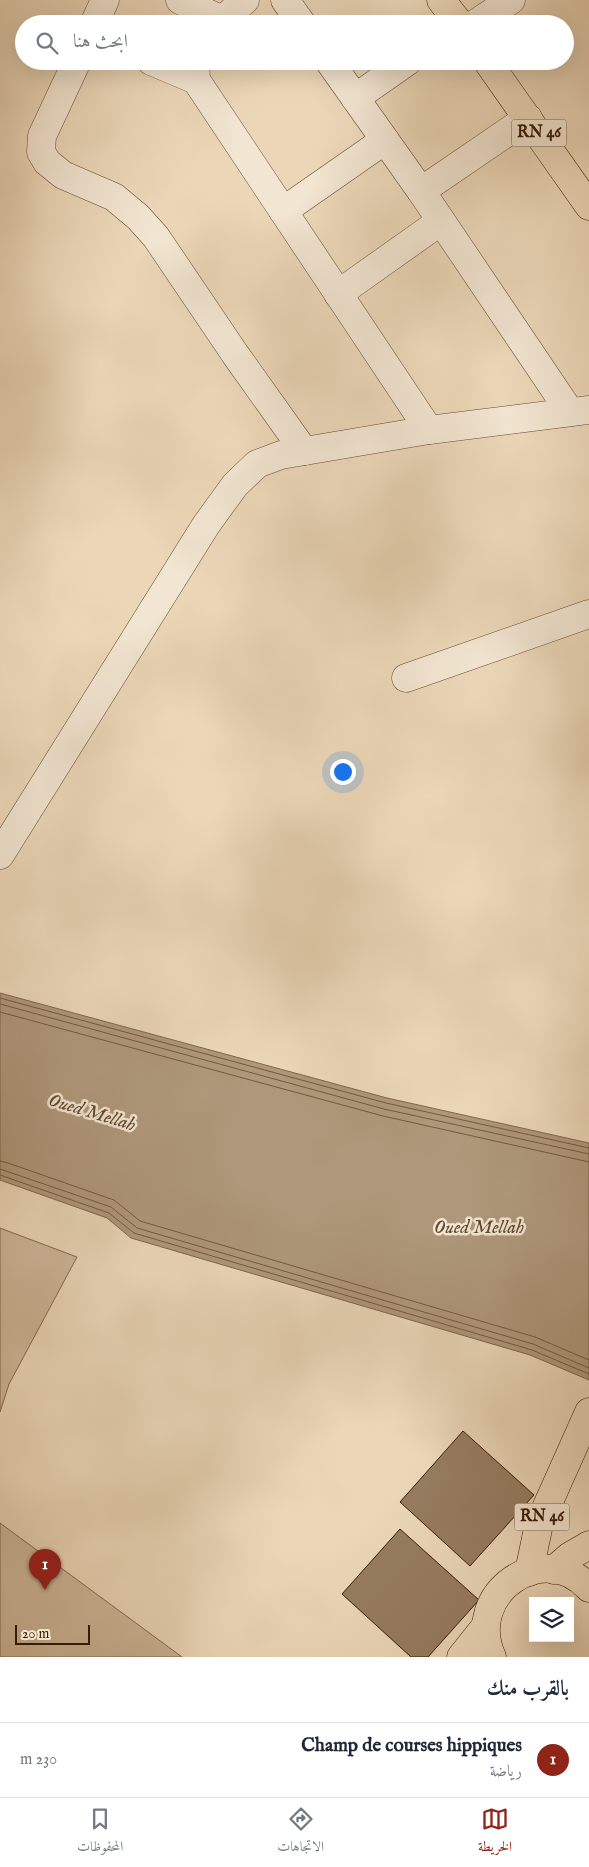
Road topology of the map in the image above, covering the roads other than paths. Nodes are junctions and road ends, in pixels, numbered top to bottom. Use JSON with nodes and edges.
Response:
{"nodes":[{"id":1,"x":105,"y":0,"type":"edge"},
{"id":2,"x":180,"y":0,"type":"edge"},
{"id":3,"x":245,"y":0,"type":"edge"},
{"id":4,"x":285,"y":0,"type":"edge"},
{"id":5,"x":441,"y":0,"type":"edge"},
{"id":6,"x":510,"y":0,"type":"edge"},
{"id":7,"x":98,"y":15,"type":"edge"},
{"id":8,"x":207,"y":15,"type":"edge"},
{"id":9,"x":228,"y":15,"type":"edge"},
{"id":10,"x":296,"y":15,"type":"edge"},
{"id":11,"x":453,"y":15,"type":"edge"},
{"id":12,"x":489,"y":15,"type":"edge"},
{"id":13,"x":73,"y":70,"type":"edge"},
{"id":14,"x":335,"y":70,"type":"edge"},
{"id":15,"x":395,"y":70,"type":"edge"},
{"id":16,"x":494,"y":70,"type":"edge"},
{"id":17,"x":196,"y":71,"type":"edge"},
{"id":18,"x":355,"y":98,"type":"junction"},
{"id":19,"x":528,"y":118,"type":"junction"},
{"id":20,"x":385,"y":140,"type":"junction"},
{"id":21,"x":421,"y":190,"type":"junction"},
{"id":22,"x":589,"y":206,"type":"edge"},
{"id":23,"x":283,"y":211,"type":"junction"},
{"id":24,"x":441,"y":221,"type":"junction"},
{"id":25,"x":338,"y":294,"type":"junction"},
{"id":26,"x":579,"y":411,"type":"edge"},
{"id":27,"x":430,"y":430,"type":"junction"},
{"id":28,"x":304,"y":450,"type":"junction"},
{"id":29,"x":589,"y":614,"type":"edge"},
{"id":30,"x":406,"y":678,"type":"dead end"},
{"id":31,"x":0,"y":855,"type":"edge"},
{"id":32,"x":589,"y":1412,"type":"edge"},
{"id":33,"x":589,"y":1545,"type":"edge"},
{"id":34,"x":541,"y":1571,"type":"junction"},
{"id":35,"x":589,"y":1588,"type":"edge"},
{"id":36,"x":485,"y":1627,"type":"junction"},
{"id":37,"x":461,"y":1657,"type":"edge"},
{"id":38,"x":492,"y":1657,"type":"edge"}],
"edges":[{"from":1,"to":7,"type":"street"},
{"from":2,"to":8,"type":"street"},
{"from":3,"to":9,"type":"street"},
{"from":4,"to":10,"type":"street"},
{"from":5,"to":11,"type":"main road"},
{"from":6,"to":12,"type":"street"},
{"from":13,"to":28,"type":"street"},
{"from":14,"to":18,"type":"street"},
{"from":15,"to":18,"type":"street"},
{"from":16,"to":19,"type":"main road","number":"RN 46"},
{"from":17,"to":23,"type":"street"},
{"from":18,"to":20,"type":"street"},
{"from":19,"to":21,"type":"street"},
{"from":19,"to":22,"type":"main road","number":"RN 46"},
{"from":20,"to":21,"type":"street"},
{"from":20,"to":23,"type":"street"},
{"from":21,"to":24,"type":"street"},
{"from":23,"to":25,"type":"street"},
{"from":24,"to":25,"type":"street"},
{"from":24,"to":26,"type":"street"},
{"from":25,"to":27,"type":"street"},
{"from":26,"to":27,"type":"street"},
{"from":27,"to":28,"type":"street"},
{"from":28,"to":31,"type":"street"},
{"from":29,"to":30,"type":"street"},
{"from":32,"to":34,"type":"main road","number":"RN 46"},
{"from":33,"to":34,"type":"main road","number":"RN 46"},
{"from":34,"to":35,"type":"main road"},
{"from":34,"to":36,"type":"main road"},
{"from":36,"to":37,"type":"main road"},
{"from":36,"to":38,"type":"main road"}]}
